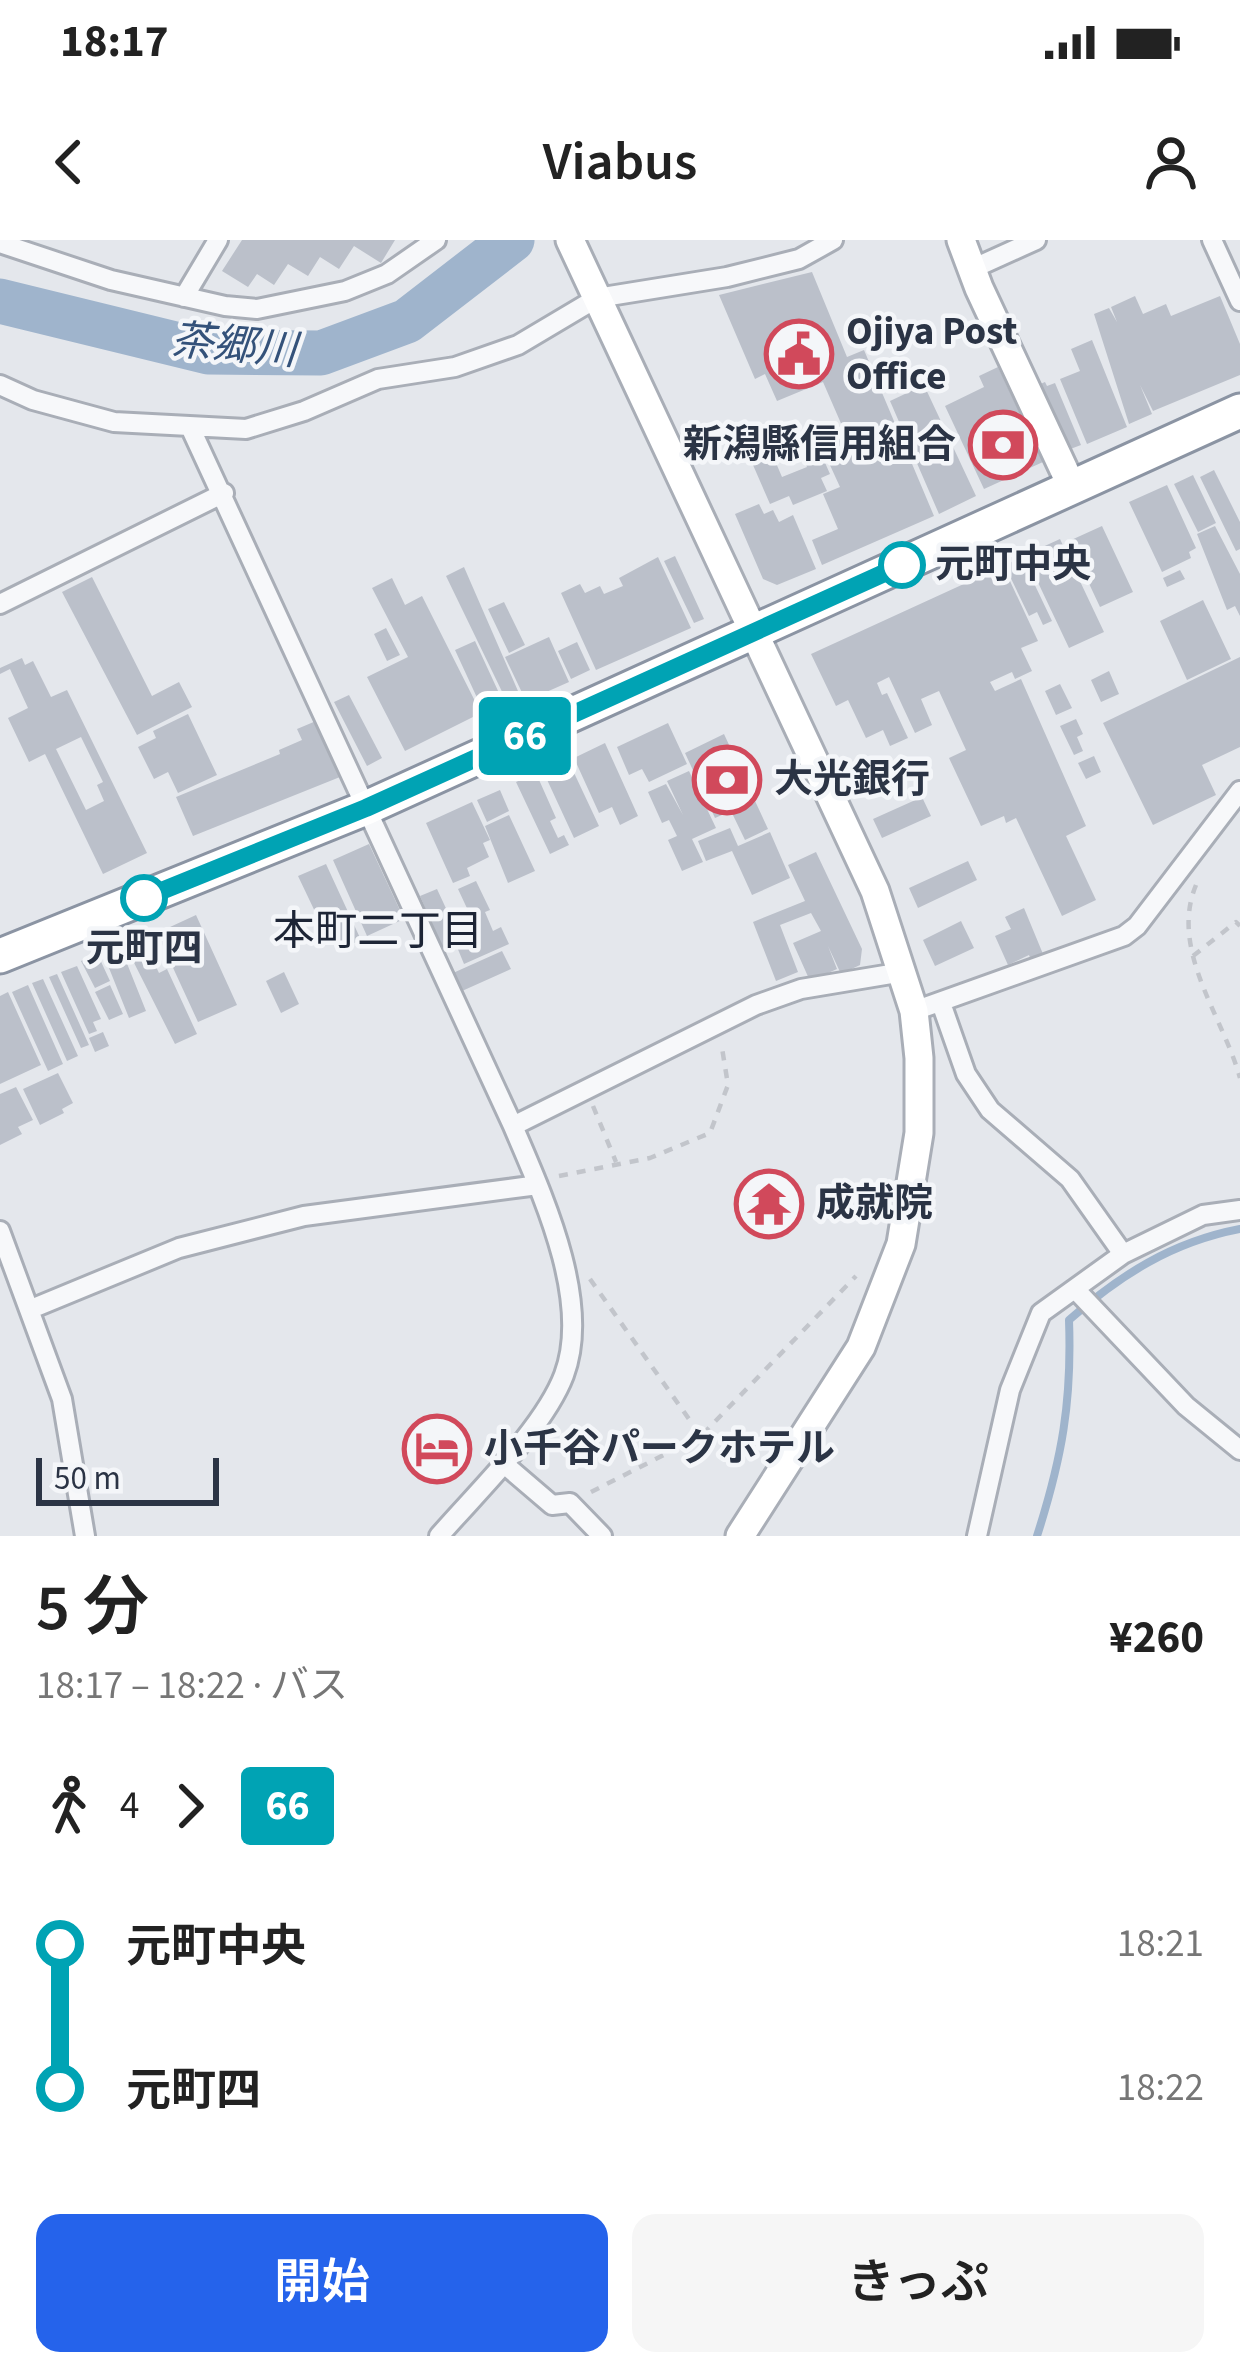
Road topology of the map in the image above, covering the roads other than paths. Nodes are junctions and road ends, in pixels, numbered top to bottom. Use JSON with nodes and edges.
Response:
{"nodes":[{"id":1,"x":218,"y":240,"type":"edge"},
{"id":2,"x":436,"y":240,"type":"edge"},
{"id":3,"x":570,"y":240,"type":"edge"},
{"id":4,"x":833,"y":240,"type":"edge"},
{"id":5,"x":961,"y":240,"type":"edge"},
{"id":6,"x":1036,"y":240,"type":"edge"},
{"id":7,"x":1212,"y":240,"type":"edge"},
{"id":8,"x":0,"y":243,"type":"edge"},
{"id":9,"x":974,"y":268,"type":"junction"},
{"id":10,"x":184,"y":297,"type":"junction"},
{"id":11,"x":597,"y":298,"type":"junction"},
{"id":12,"x":1240,"y":301,"type":"edge"},
{"id":13,"x":0,"y":385,"type":"edge"},
{"id":14,"x":1240,"y":412,"type":"edge"},
{"id":15,"x":190,"y":429,"type":"junction"},
{"id":16,"x":1072,"y":488,"type":"junction"},
{"id":17,"x":224,"y":494,"type":"junction"},
{"id":18,"x":0,"y":604,"type":"edge"},
{"id":19,"x":752,"y":633,"type":"junction"},
{"id":20,"x":1240,"y":791,"type":"edge"},
{"id":21,"x":366,"y":808,"type":"junction"},
{"id":22,"x":0,"y":956,"type":"edge"},
{"id":23,"x":903,"y":972,"type":"junction"},
{"id":24,"x":927,"y":1007,"type":"junction"},
{"id":25,"x":513,"y":1126,"type":"junction"},
{"id":26,"x":537,"y":1182,"type":"junction"},
{"id":27,"x":1240,"y":1210,"type":"edge"},
{"id":28,"x":0,"y":1232,"type":"edge"},
{"id":29,"x":1123,"y":1254,"type":"junction"},
{"id":30,"x":1077,"y":1291,"type":"junction"},
{"id":31,"x":31,"y":1309,"type":"junction"},
{"id":32,"x":1240,"y":1450,"type":"edge"},
{"id":33,"x":503,"y":1463,"type":"junction"},
{"id":34,"x":85,"y":1536,"type":"edge"},
{"id":35,"x":440,"y":1536,"type":"edge"},
{"id":36,"x":602,"y":1536,"type":"edge"},
{"id":37,"x":740,"y":1536,"type":"edge"},
{"id":38,"x":977,"y":1536,"type":"edge"}],
"edges":[{"from":1,"to":10,"type":"street"},
{"from":2,"to":10,"type":"street"},
{"from":3,"to":11,"type":"street"},
{"from":4,"to":11,"type":"street"},
{"from":5,"to":9,"type":"street"},
{"from":6,"to":9,"type":"street"},
{"from":7,"to":12,"type":"street"},
{"from":8,"to":10,"type":"street"},
{"from":9,"to":16,"type":"street"},
{"from":11,"to":15,"type":"street"},
{"from":11,"to":19,"type":"street"},
{"from":13,"to":15,"type":"street"},
{"from":14,"to":16,"type":"highway"},
{"from":15,"to":17,"type":"street"},
{"from":16,"to":19,"type":"highway"},
{"from":17,"to":18,"type":"street"},
{"from":17,"to":21,"type":"street"},
{"from":19,"to":21,"type":"highway"},
{"from":19,"to":23,"type":"street"},
{"from":20,"to":24,"type":"street"},
{"from":21,"to":22,"type":"highway"},
{"from":21,"to":25,"type":"street"},
{"from":23,"to":24,"type":"street"},
{"from":23,"to":25,"type":"street"},
{"from":24,"to":29,"type":"street"},
{"from":24,"to":37,"type":"street"},
{"from":25,"to":26,"type":"street"},
{"from":26,"to":31,"type":"street"},
{"from":26,"to":33,"type":"street"},
{"from":27,"to":29,"type":"street"},
{"from":28,"to":31,"type":"street"},
{"from":29,"to":30,"type":"street"},
{"from":30,"to":32,"type":"street"},
{"from":30,"to":38,"type":"street"},
{"from":31,"to":34,"type":"street"},
{"from":33,"to":35,"type":"street"},
{"from":33,"to":36,"type":"street"}]}
